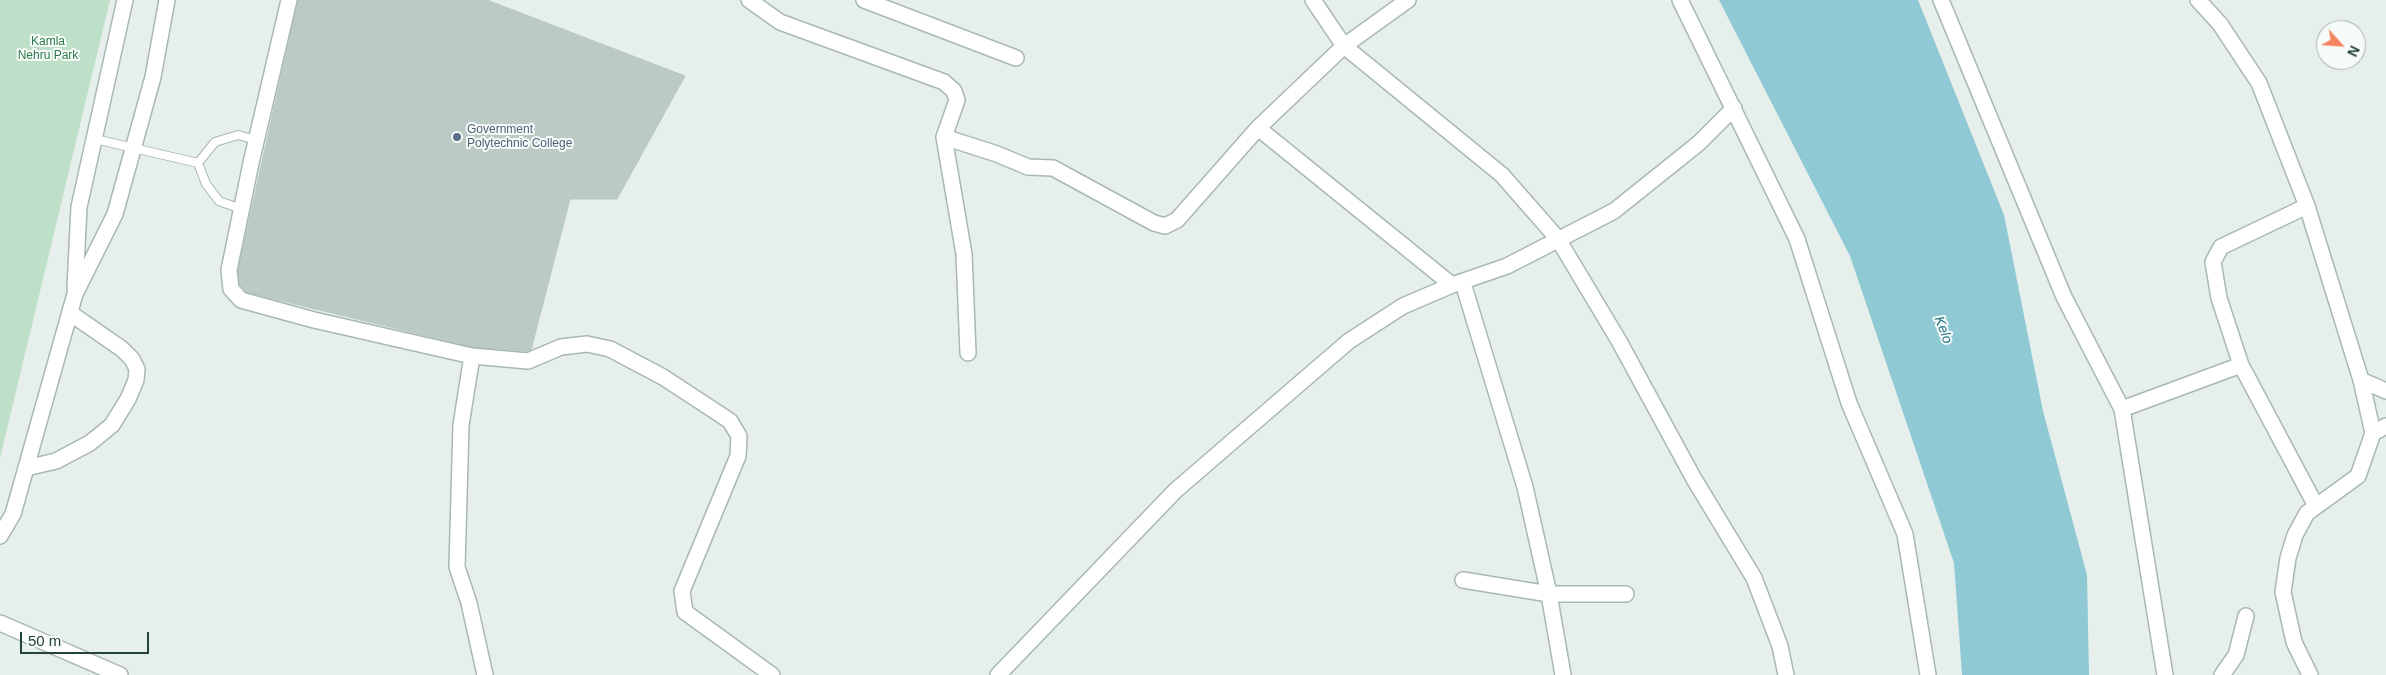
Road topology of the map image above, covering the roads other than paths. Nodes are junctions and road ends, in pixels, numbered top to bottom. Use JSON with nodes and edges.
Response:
{"nodes":[{"id":1,"x":125,"y":0,"type":"edge"},
{"id":2,"x":167,"y":0,"type":"edge"},
{"id":3,"x":289,"y":0,"type":"edge"},
{"id":4,"x":750,"y":0,"type":"edge"},
{"id":5,"x":864,"y":0,"type":"edge"},
{"id":6,"x":1314,"y":0,"type":"edge"},
{"id":7,"x":1408,"y":0,"type":"edge"},
{"id":8,"x":1680,"y":0,"type":"edge"},
{"id":9,"x":1940,"y":0,"type":"edge"},
{"id":10,"x":2198,"y":0,"type":"edge"},
{"id":11,"x":1344,"y":46,"type":"junction"},
{"id":12,"x":1016,"y":58,"type":"dead end"},
{"id":13,"x":1734,"y":108,"type":"junction"},
{"id":14,"x":1258,"y":128,"type":"junction"},
{"id":15,"x":944,"y":137,"type":"junction"},
{"id":16,"x":95,"y":139,"type":"junction"},
{"id":17,"x":256,"y":140,"type":"junction"},
{"id":18,"x":135,"y":148,"type":"junction"},
{"id":19,"x":198,"y":163,"type":"junction"},
{"id":20,"x":2306,"y":206,"type":"junction"},
{"id":21,"x":241,"y":208,"type":"junction"},
{"id":22,"x":1558,"y":239,"type":"junction"},
{"id":23,"x":1457,"y":284,"type":"junction"},
{"id":24,"x":75,"y":294,"type":"junction"},
{"id":25,"x":70,"y":313,"type":"junction"},
{"id":26,"x":968,"y":353,"type":"dead end"},
{"id":27,"x":472,"y":356,"type":"junction"},
{"id":28,"x":2241,"y":365,"type":"junction"},
{"id":29,"x":2361,"y":380,"type":"junction"},
{"id":30,"x":2386,"y":390,"type":"edge"},
{"id":31,"x":2122,"y":409,"type":"junction"},
{"id":32,"x":2380,"y":430,"type":"edge"},
{"id":33,"x":26,"y":468,"type":"junction"},
{"id":34,"x":2316,"y":506,"type":"junction"},
{"id":35,"x":0,"y":536,"type":"edge"},
{"id":36,"x":1463,"y":580,"type":"dead end"},
{"id":37,"x":1550,"y":594,"type":"junction"},
{"id":38,"x":1626,"y":594,"type":"dead end"},
{"id":39,"x":2246,"y":616,"type":"dead end"},
{"id":40,"x":0,"y":623,"type":"edge"},
{"id":41,"x":120,"y":675,"type":"edge"},
{"id":42,"x":485,"y":675,"type":"edge"},
{"id":43,"x":772,"y":675,"type":"edge"},
{"id":44,"x":998,"y":675,"type":"edge"},
{"id":45,"x":1563,"y":675,"type":"edge"},
{"id":46,"x":1786,"y":675,"type":"edge"},
{"id":47,"x":1928,"y":675,"type":"edge"},
{"id":48,"x":2165,"y":675,"type":"edge"},
{"id":49,"x":2222,"y":675,"type":"edge"},
{"id":50,"x":2310,"y":675,"type":"edge"}],
"edges":[{"from":1,"to":16,"type":"street"},
{"from":2,"to":18,"type":"street"},
{"from":3,"to":17,"type":"street"},
{"from":4,"to":15,"type":"street"},
{"from":5,"to":12,"type":"street"},
{"from":6,"to":11,"type":"street"},
{"from":7,"to":11,"type":"street"},
{"from":8,"to":13,"type":"street"},
{"from":9,"to":31,"type":"street"},
{"from":10,"to":20,"type":"street"},
{"from":11,"to":14,"type":"street"},
{"from":11,"to":22,"type":"street"},
{"from":13,"to":22,"type":"street"},
{"from":13,"to":47,"type":"street"},
{"from":14,"to":15,"type":"street"},
{"from":14,"to":23,"type":"street"},
{"from":15,"to":26,"type":"street"},
{"from":16,"to":18,"type":"lane"},
{"from":16,"to":24,"type":"street"},
{"from":17,"to":19,"type":"lane"},
{"from":17,"to":21,"type":"street"},
{"from":18,"to":19,"type":"lane"},
{"from":18,"to":24,"type":"street"},
{"from":19,"to":21,"type":"lane"},
{"from":20,"to":28,"type":"street"},
{"from":20,"to":29,"type":"street"},
{"from":21,"to":27,"type":"street"},
{"from":22,"to":23,"type":"street"},
{"from":22,"to":46,"type":"street"},
{"from":23,"to":37,"type":"street"},
{"from":23,"to":44,"type":"street"},
{"from":24,"to":25,"type":"street"},
{"from":25,"to":33,"type":"street"},
{"from":25,"to":33,"type":"street"},
{"from":27,"to":42,"type":"street"},
{"from":27,"to":43,"type":"street"},
{"from":28,"to":31,"type":"street"},
{"from":28,"to":34,"type":"street"},
{"from":29,"to":30,"type":"street"},
{"from":29,"to":32,"type":"street"},
{"from":31,"to":48,"type":"street"},
{"from":32,"to":34,"type":"street"},
{"from":33,"to":35,"type":"street"},
{"from":34,"to":50,"type":"street"},
{"from":36,"to":37,"type":"street"},
{"from":37,"to":38,"type":"street"},
{"from":37,"to":45,"type":"street"},
{"from":39,"to":49,"type":"street"},
{"from":40,"to":41,"type":"street"}]}
